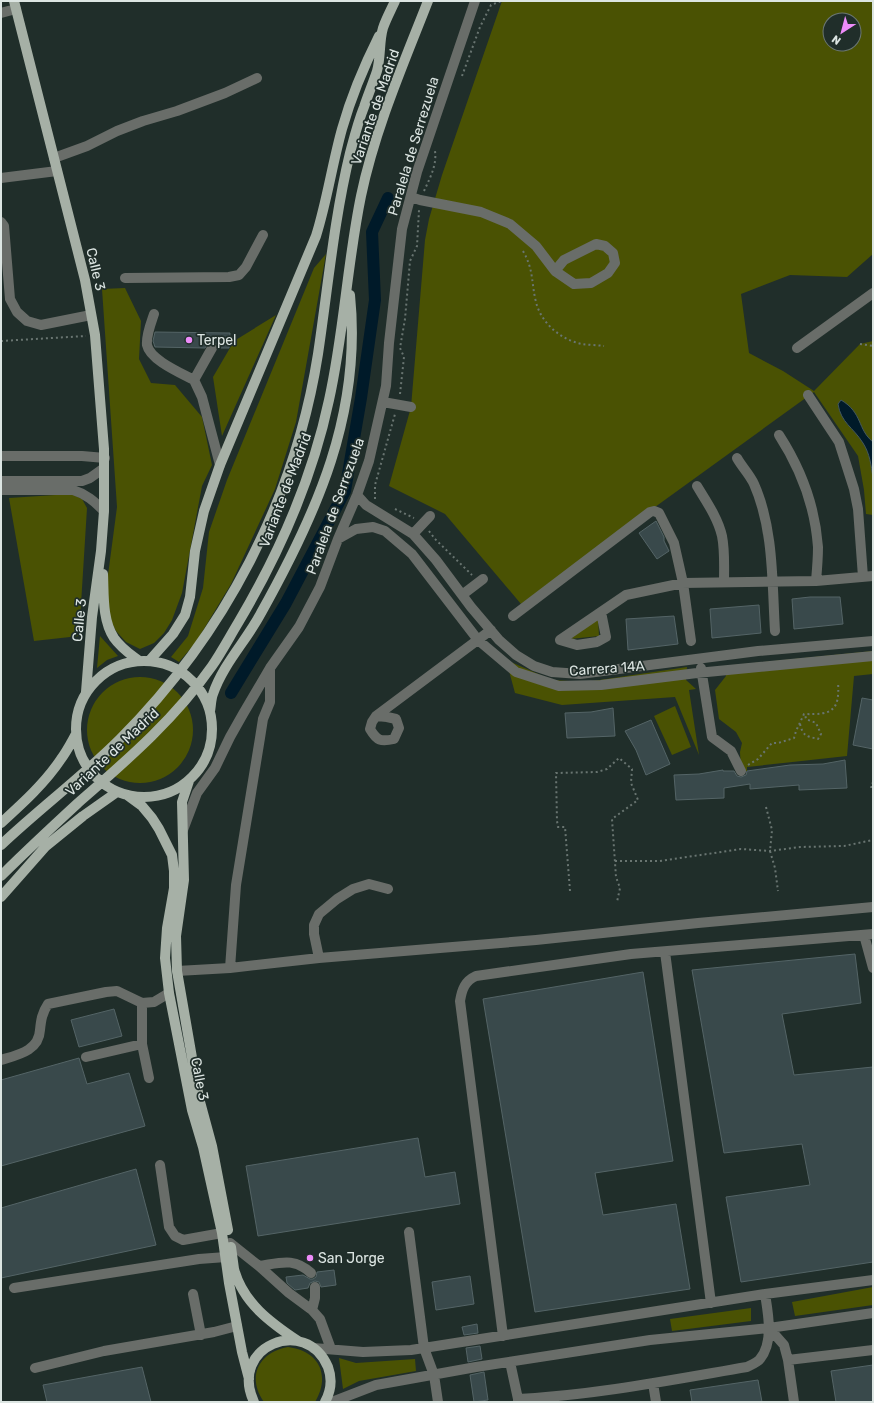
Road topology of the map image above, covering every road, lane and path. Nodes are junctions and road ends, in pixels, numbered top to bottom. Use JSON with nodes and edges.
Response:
{"nodes":[{"id":1,"x":395,"y":1,"type":"edge"},
{"id":2,"x":428,"y":1,"type":"edge"},
{"id":3,"x":476,"y":1,"type":"edge"},
{"id":4,"x":501,"y":1,"type":"edge"},
{"id":5,"x":15,"y":5,"type":"edge"},
{"id":6,"x":1,"y":12,"type":"edge"},
{"id":7,"x":383,"y":28,"type":"junction"},
{"id":8,"x":257,"y":78,"type":"dead end"},
{"id":9,"x":461,"y":78,"type":"dead end"},
{"id":10,"x":435,"y":150,"type":"dead end"},
{"id":11,"x":54,"y":158,"type":"junction"},
{"id":12,"x":57,"y":171,"type":"junction"},
{"id":13,"x":1,"y":178,"type":"edge"},
{"id":14,"x":415,"y":199,"type":"junction"},
{"id":15,"x":1,"y":222,"type":"edge"},
{"id":16,"x":263,"y":235,"type":"dead end"},
{"id":17,"x":521,"y":246,"type":"dead end"},
{"id":18,"x":555,"y":271,"type":"junction"},
{"id":19,"x":348,"y":276,"type":"junction"},
{"id":20,"x":125,"y":278,"type":"dead end"},
{"id":21,"x":873,"y":292,"type":"edge"},
{"id":22,"x":154,"y":314,"type":"dead end"},
{"id":23,"x":91,"y":315,"type":"junction"},
{"id":24,"x":95,"y":335,"type":"junction"},
{"id":25,"x":1,"y":341,"type":"edge"},
{"id":26,"x":860,"y":344,"type":"dead end"},
{"id":27,"x":604,"y":346,"type":"dead end"},
{"id":28,"x":873,"y":346,"type":"edge"},
{"id":29,"x":212,"y":348,"type":"dead end"},
{"id":30,"x":797,"y":348,"type":"dead end"},
{"id":31,"x":194,"y":380,"type":"junction"},
{"id":32,"x":808,"y":396,"type":"dead end"},
{"id":33,"x":383,"y":402,"type":"junction"},
{"id":34,"x":397,"y":405,"type":"junction"},
{"id":35,"x":411,"y":407,"type":"dead end"},
{"id":36,"x":779,"y":435,"type":"dead end"},
{"id":37,"x":1,"y":456,"type":"edge"},
{"id":38,"x":737,"y":458,"type":"dead end"},
{"id":39,"x":104,"y":463,"type":"junction"},
{"id":40,"x":220,"y":465,"type":"junction"},
{"id":41,"x":1,"y":481,"type":"edge"},
{"id":42,"x":697,"y":486,"type":"dead end"},
{"id":43,"x":1,"y":490,"type":"edge"},
{"id":44,"x":357,"y":495,"type":"junction"},
{"id":45,"x":381,"y":502,"type":"dead end"},
{"id":46,"x":393,"y":508,"type":"dead end"},
{"id":47,"x":104,"y":511,"type":"junction"},
{"id":48,"x":426,"y":520,"type":"junction"},
{"id":49,"x":413,"y":534,"type":"junction"},
{"id":50,"x":338,"y":538,"type":"junction"},
{"id":51,"x":101,"y":551,"type":"junction"},
{"id":52,"x":868,"y":576,"type":"edge"},
{"id":53,"x":481,"y":580,"type":"joint"},
{"id":54,"x":772,"y":581,"type":"junction"},
{"id":55,"x":816,"y":581,"type":"junction"},
{"id":56,"x":724,"y":582,"type":"junction"},
{"id":57,"x":683,"y":583,"type":"junction"},
{"id":58,"x":462,"y":595,"type":"junction"},
{"id":59,"x":601,"y":612,"type":"dead end"},
{"id":60,"x":513,"y":616,"type":"dead end"},
{"id":61,"x":491,"y":630,"type":"junction"},
{"id":62,"x":775,"y":631,"type":"dead end"},
{"id":63,"x":478,"y":640,"type":"junction"},
{"id":64,"x":691,"y":641,"type":"dead end"},
{"id":65,"x":873,"y":641,"type":"edge"},
{"id":66,"x":873,"y":656,"type":"edge"},
{"id":67,"x":700,"y":660,"type":"junction"},
{"id":68,"x":144,"y":661,"type":"junction"},
{"id":69,"x":270,"y":668,"type":"junction"},
{"id":70,"x":702,"y":673,"type":"junction"},
{"id":71,"x":838,"y":682,"type":"dead end"},
{"id":72,"x":86,"y":692,"type":"junction"},
{"id":73,"x":394,"y":702,"type":"junction"},
{"id":74,"x":210,"y":711,"type":"junction"},
{"id":75,"x":804,"y":714,"type":"junction"},
{"id":76,"x":376,"y":716,"type":"junction"},
{"id":77,"x":396,"y":720,"type":"junction"},
{"id":78,"x":800,"y":722,"type":"junction"},
{"id":79,"x":76,"y":734,"type":"junction"},
{"id":80,"x":741,"y":771,"type":"joint"},
{"id":81,"x":189,"y":780,"type":"junction"},
{"id":82,"x":873,"y":782,"type":"edge"},
{"id":83,"x":873,"y":787,"type":"edge"},
{"id":84,"x":122,"y":794,"type":"junction"},
{"id":85,"x":766,"y":807,"type":"dead end"},
{"id":86,"x":1,"y":823,"type":"edge"},
{"id":87,"x":183,"y":830,"type":"junction"},
{"id":88,"x":873,"y":840,"type":"edge"},
{"id":89,"x":1,"y":846,"type":"edge"},
{"id":90,"x":770,"y":851,"type":"junction"},
{"id":91,"x":615,"y":861,"type":"junction"},
{"id":92,"x":1,"y":876,"type":"edge"},
{"id":93,"x":388,"y":889,"type":"dead end"},
{"id":94,"x":570,"y":891,"type":"dead end"},
{"id":95,"x":778,"y":891,"type":"dead end"},
{"id":96,"x":1,"y":897,"type":"edge"},
{"id":97,"x":617,"y":902,"type":"dead end"},
{"id":98,"x":873,"y":907,"type":"edge"},
{"id":99,"x":869,"y":935,"type":"edge"},
{"id":100,"x":665,"y":952,"type":"junction"},
{"id":101,"x":318,"y":958,"type":"junction"},
{"id":102,"x":230,"y":968,"type":"junction"},
{"id":103,"x":873,"y":968,"type":"edge"},
{"id":104,"x":177,"y":971,"type":"junction"},
{"id":105,"x":170,"y":994,"type":"junction"},
{"id":106,"x":142,"y":1003,"type":"junction"},
{"id":107,"x":142,"y":1044,"type":"junction"},
{"id":108,"x":86,"y":1057,"type":"dead end"},
{"id":109,"x":1,"y":1060,"type":"edge"},
{"id":110,"x":149,"y":1078,"type":"dead end"},
{"id":111,"x":160,"y":1165,"type":"dead end"},
{"id":112,"x":409,"y":1232,"type":"dead end"},
{"id":113,"x":222,"y":1233,"type":"junction"},
{"id":114,"x":230,"y":1243,"type":"junction"},
{"id":115,"x":226,"y":1258,"type":"junction"},
{"id":116,"x":259,"y":1266,"type":"junction"},
{"id":117,"x":311,"y":1273,"type":"dead end"},
{"id":118,"x":873,"y":1280,"type":"edge"},
{"id":119,"x":315,"y":1287,"type":"dead end"},
{"id":120,"x":14,"y":1288,"type":"dead end"},
{"id":121,"x":193,"y":1294,"type":"dead end"},
{"id":122,"x":765,"y":1294,"type":"junction"},
{"id":123,"x":711,"y":1303,"type":"junction"},
{"id":124,"x":312,"y":1310,"type":"junction"},
{"id":125,"x":873,"y":1313,"type":"edge"},
{"id":126,"x":237,"y":1326,"type":"junction"},
{"id":127,"x":769,"y":1328,"type":"junction"},
{"id":128,"x":201,"y":1335,"type":"junction"},
{"id":129,"x":503,"y":1336,"type":"junction"},
{"id":130,"x":298,"y":1341,"type":"junction"},
{"id":131,"x":314,"y":1348,"type":"junction"},
{"id":132,"x":424,"y":1348,"type":"junction"},
{"id":133,"x":331,"y":1350,"type":"junction"},
{"id":134,"x":873,"y":1350,"type":"edge"},
{"id":135,"x":788,"y":1360,"type":"junction"},
{"id":136,"x":510,"y":1362,"type":"junction"},
{"id":137,"x":35,"y":1368,"type":"dead end"},
{"id":138,"x":434,"y":1375,"type":"junction"},
{"id":139,"x":248,"y":1379,"type":"junction"},
{"id":140,"x":653,"y":1383,"type":"junction"},
{"id":141,"x":518,"y":1400,"type":"edge"},
{"id":142,"x":254,"y":1402,"type":"edge"},
{"id":143,"x":325,"y":1402,"type":"edge"},
{"id":144,"x":332,"y":1402,"type":"edge"},
{"id":145,"x":438,"y":1402,"type":"edge"},
{"id":146,"x":656,"y":1402,"type":"edge"},
{"id":147,"x":794,"y":1402,"type":"edge"}],
"edges":[{"from":1,"to":7,"type":"main road","name":"Variante de Madrid"},
{"from":2,"to":19,"type":"main road","name":"Variante de Madrid"},
{"from":3,"to":14,"type":"street","name":"Paralela de Serrezuela"},
{"from":4,"to":9,"type":"path"},
{"from":5,"to":6,"type":"street"},
{"from":5,"to":11,"type":"main road","name":"Calle 3"},
{"from":7,"to":40,"type":"main road"},
{"from":7,"to":89,"type":"main road","name":"Variante de Madrid"},
{"from":8,"to":11,"type":"street"},
{"from":10,"to":14,"type":"path"},
{"from":11,"to":12,"type":"main road","name":"Calle 3"},
{"from":12,"to":13,"type":"street"},
{"from":12,"to":23,"type":"main road","name":"Calle 3"},
{"from":14,"to":18,"type":"street"},
{"from":14,"to":33,"type":"street","name":"Paralela de Serrezuela"},
{"from":14,"to":34,"type":"path"},
{"from":15,"to":23,"type":"street"},
{"from":16,"to":20,"type":"street"},
{"from":17,"to":27,"type":"path"},
{"from":18,"to":18,"type":"street"},
{"from":19,"to":74,"type":"main road"},
{"from":19,"to":92,"type":"main road","name":"Variante de Madrid"},
{"from":21,"to":30,"type":"street"},
{"from":22,"to":31,"type":"street"},
{"from":23,"to":24,"type":"main road","name":"Calle 3"},
{"from":24,"to":25,"type":"path"},
{"from":24,"to":39,"type":"main road","name":"Calle 3"},
{"from":26,"to":28,"type":"path"},
{"from":29,"to":31,"type":"street"},
{"from":31,"to":40,"type":"street"},
{"from":32,"to":52,"type":"street"},
{"from":33,"to":34,"type":"street"},
{"from":33,"to":44,"type":"street","name":"Paralela de Serrezuela"},
{"from":34,"to":35,"type":"street"},
{"from":34,"to":45,"type":"path"},
{"from":36,"to":55,"type":"street"},
{"from":37,"to":39,"type":"street"},
{"from":38,"to":54,"type":"street"},
{"from":39,"to":41,"type":"street"},
{"from":39,"to":47,"type":"main road","name":"Calle 3"},
{"from":40,"to":68,"type":"main road"},
{"from":42,"to":56,"type":"street"},
{"from":43,"to":47,"type":"street"},
{"from":44,"to":49,"type":"street","name":"Carrera 14A"},
{"from":44,"to":50,"type":"street","name":"Paralela de Serrezuela"},
{"from":46,"to":48,"type":"path"},
{"from":47,"to":51,"type":"main road","name":"Calle 3"},
{"from":48,"to":49,"type":"street"},
{"from":48,"to":53,"type":"path"},
{"from":49,"to":58,"type":"street","name":"Carrera 14A"},
{"from":50,"to":63,"type":"street","name":"Carrera 14A"},
{"from":50,"to":69,"type":"street","name":"Paralela de Serrezuela"},
{"from":51,"to":68,"type":"main road","name":"Calle 3"},
{"from":51,"to":72,"type":"main road","name":"Calle 3"},
{"from":52,"to":55,"type":"street"},
{"from":53,"to":58,"type":"street"},
{"from":54,"to":55,"type":"street"},
{"from":54,"to":56,"type":"street"},
{"from":54,"to":62,"type":"street"},
{"from":56,"to":57,"type":"street"},
{"from":57,"to":59,"type":"street"},
{"from":57,"to":60,"type":"street"},
{"from":57,"to":64,"type":"street"},
{"from":58,"to":61,"type":"street","name":"Carrera 14A"},
{"from":61,"to":63,"type":"street"},
{"from":61,"to":67,"type":"street","name":"Carrera 14A"},
{"from":63,"to":70,"type":"street","name":"Carrera 14A"},
{"from":63,"to":73,"type":"street"},
{"from":65,"to":67,"type":"street","name":"Carrera 14A"},
{"from":66,"to":70,"type":"street","name":"Carrera 14A"},
{"from":67,"to":70,"type":"street"},
{"from":68,"to":72,"type":"main road"},
{"from":68,"to":74,"type":"main road"},
{"from":69,"to":87,"type":"street","name":"Paralela de Serrezuela"},
{"from":69,"to":102,"type":"street"},
{"from":70,"to":80,"type":"street"},
{"from":71,"to":75,"type":"path"},
{"from":72,"to":79,"type":"main road"},
{"from":73,"to":76,"type":"street"},
{"from":73,"to":77,"type":"street"},
{"from":74,"to":81,"type":"main road"},
{"from":75,"to":78,"type":"path"},
{"from":75,"to":78,"type":"path"},
{"from":76,"to":77,"type":"street"},
{"from":76,"to":77,"type":"street"},
{"from":78,"to":80,"type":"path"},
{"from":79,"to":84,"type":"main road"},
{"from":79,"to":86,"type":"main road"},
{"from":81,"to":84,"type":"main road"},
{"from":81,"to":87,"type":"main road","name":"Calle 3"},
{"from":82,"to":83,"type":"path"},
{"from":84,"to":96,"type":"main road"},
{"from":84,"to":105,"type":"main road","name":"Calle 3"},
{"from":85,"to":90,"type":"path"},
{"from":87,"to":104,"type":"main road","name":"Calle 3"},
{"from":88,"to":90,"type":"path"},
{"from":90,"to":91,"type":"path"},
{"from":90,"to":95,"type":"path"},
{"from":91,"to":94,"type":"path"},
{"from":91,"to":97,"type":"path"},
{"from":93,"to":101,"type":"street"},
{"from":98,"to":101,"type":"street"},
{"from":99,"to":100,"type":"street"},
{"from":99,"to":103,"type":"street"},
{"from":100,"to":123,"type":"street"},
{"from":100,"to":129,"type":"street"},
{"from":101,"to":102,"type":"street"},
{"from":102,"to":104,"type":"street"},
{"from":104,"to":114,"type":"main road","name":"Calle 3"},
{"from":105,"to":106,"type":"street"},
{"from":105,"to":113,"type":"main road","name":"Calle 3"},
{"from":106,"to":107,"type":"street"},
{"from":106,"to":109,"type":"street"},
{"from":107,"to":108,"type":"street"},
{"from":107,"to":110,"type":"street"},
{"from":111,"to":113,"type":"street"},
{"from":112,"to":132,"type":"street"},
{"from":113,"to":115,"type":"main road","name":"Calle 3"},
{"from":114,"to":116,"type":"street"},
{"from":114,"to":130,"type":"main road","name":"Calle 3"},
{"from":115,"to":120,"type":"street"},
{"from":115,"to":126,"type":"main road","name":"Calle 3"},
{"from":116,"to":117,"type":"street"},
{"from":116,"to":124,"type":"street"},
{"from":118,"to":122,"type":"street"},
{"from":119,"to":124,"type":"street"},
{"from":121,"to":128,"type":"street"},
{"from":122,"to":123,"type":"street"},
{"from":122,"to":127,"type":"street"},
{"from":123,"to":129,"type":"street"},
{"from":124,"to":133,"type":"street"},
{"from":125,"to":127,"type":"street"},
{"from":126,"to":128,"type":"street"},
{"from":126,"to":139,"type":"main road","name":"Calle 3"},
{"from":127,"to":135,"type":"street"},
{"from":127,"to":136,"type":"street"},
{"from":127,"to":140,"type":"street"},
{"from":128,"to":137,"type":"street"},
{"from":129,"to":132,"type":"street"},
{"from":130,"to":131,"type":"main road"},
{"from":130,"to":139,"type":"main road"},
{"from":131,"to":133,"type":"street"},
{"from":131,"to":143,"type":"main road"},
{"from":132,"to":133,"type":"street"},
{"from":132,"to":138,"type":"street"},
{"from":134,"to":135,"type":"street"},
{"from":135,"to":147,"type":"street"},
{"from":136,"to":138,"type":"street"},
{"from":136,"to":141,"type":"street"},
{"from":138,"to":144,"type":"street"},
{"from":138,"to":145,"type":"street"},
{"from":139,"to":142,"type":"main road","name":"Calle 3"},
{"from":140,"to":141,"type":"street"},
{"from":140,"to":146,"type":"street"}]}
